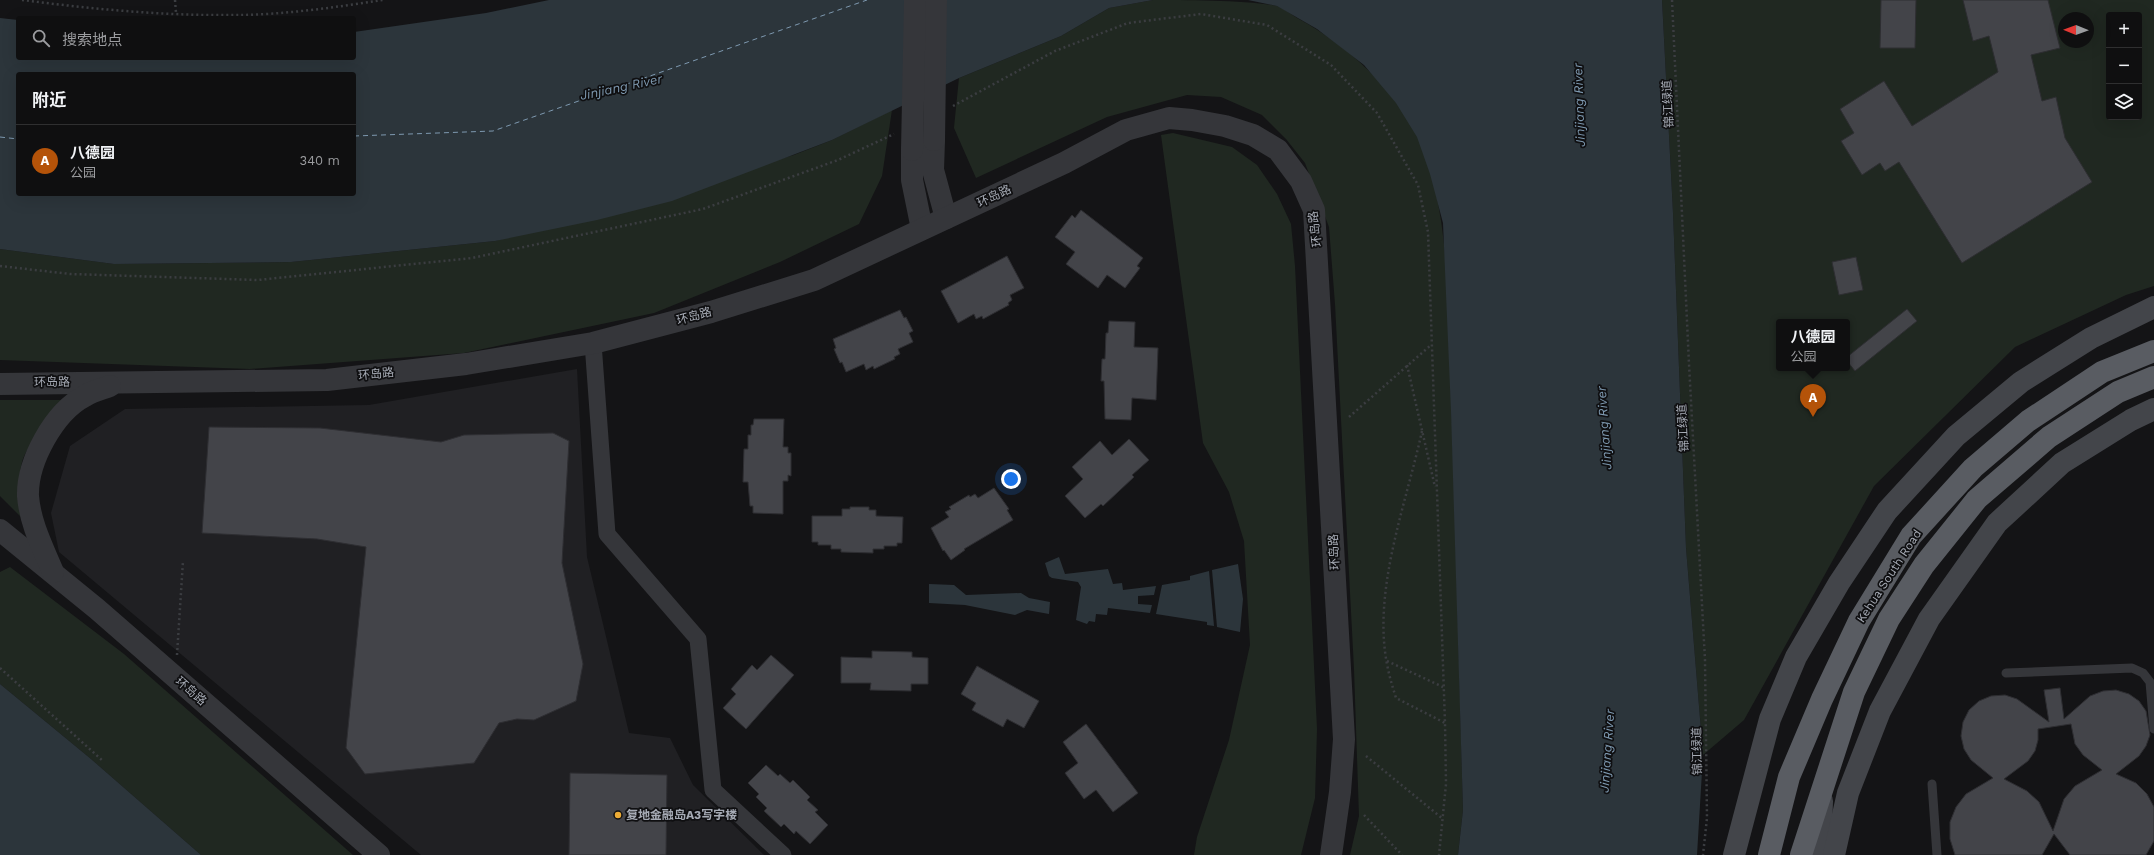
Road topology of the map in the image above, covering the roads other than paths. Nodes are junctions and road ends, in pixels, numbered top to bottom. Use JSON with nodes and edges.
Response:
{"nodes":[{"id":1,"x":915,"y":0,"type":"edge"},
{"id":2,"x":936,"y":0,"type":"edge"},
{"id":3,"x":946,"y":218,"type":"junction"},
{"id":4,"x":922,"y":229,"type":"junction"},
{"id":5,"x":2154,"y":307,"type":"edge"},
{"id":6,"x":593,"y":343,"type":"junction"},
{"id":7,"x":2154,"y":351,"type":"edge"},
{"id":8,"x":2154,"y":377,"type":"edge"},
{"id":9,"x":121,"y":382,"type":"junction"},
{"id":10,"x":0,"y":384,"type":"edge"},
{"id":11,"x":2154,"y":409,"type":"edge"},
{"id":12,"x":0,"y":530,"type":"edge"},
{"id":13,"x":54,"y":574,"type":"junction"},
{"id":14,"x":2006,"y":673,"type":"dead end"},
{"id":15,"x":2154,"y":729,"type":"edge"},
{"id":16,"x":1788,"y":778,"type":"junction"},
{"id":17,"x":1823,"y":784,"type":"junction"},
{"id":18,"x":1932,"y":784,"type":"dead end"},
{"id":19,"x":379,"y":855,"type":"edge"},
{"id":20,"x":783,"y":855,"type":"edge"},
{"id":21,"x":1331,"y":855,"type":"edge"},
{"id":22,"x":1734,"y":855,"type":"edge"},
{"id":23,"x":1761,"y":855,"type":"edge"},
{"id":24,"x":1769,"y":855,"type":"edge"},
{"id":25,"x":1801,"y":855,"type":"edge"},
{"id":26,"x":1814,"y":855,"type":"edge"},
{"id":27,"x":1834,"y":855,"type":"edge"},
{"id":28,"x":1937,"y":855,"type":"edge"}],
"edges":[{"from":1,"to":4,"type":"street","bridge":true},
{"from":2,"to":3,"type":"street","bridge":true},
{"from":3,"to":4,"type":"street","name":"环岛路"},
{"from":3,"to":21,"type":"street","name":"环岛路"},
{"from":4,"to":6,"type":"street","name":"环岛路"},
{"from":5,"to":22,"type":"main road"},
{"from":6,"to":9,"type":"street","name":"环岛路"},
{"from":6,"to":20,"type":"street"},
{"from":7,"to":16,"type":"highway","name":"Kehua South Road"},
{"from":8,"to":17,"type":"highway","name":"Kehua South Road"},
{"from":9,"to":10,"type":"street","name":"环岛路"},
{"from":9,"to":13,"type":"street"},
{"from":11,"to":27,"type":"main road"},
{"from":12,"to":13,"type":"street","name":"环岛路"},
{"from":13,"to":19,"type":"street","name":"环岛路"},
{"from":14,"to":15,"type":"lane"},
{"from":16,"to":23,"type":"main road"},
{"from":16,"to":24,"type":"highway","name":"Kehua South Road"},
{"from":17,"to":25,"type":"highway","name":"Kehua South Road"},
{"from":17,"to":26,"type":"main road"},
{"from":18,"to":28,"type":"lane"}]}
